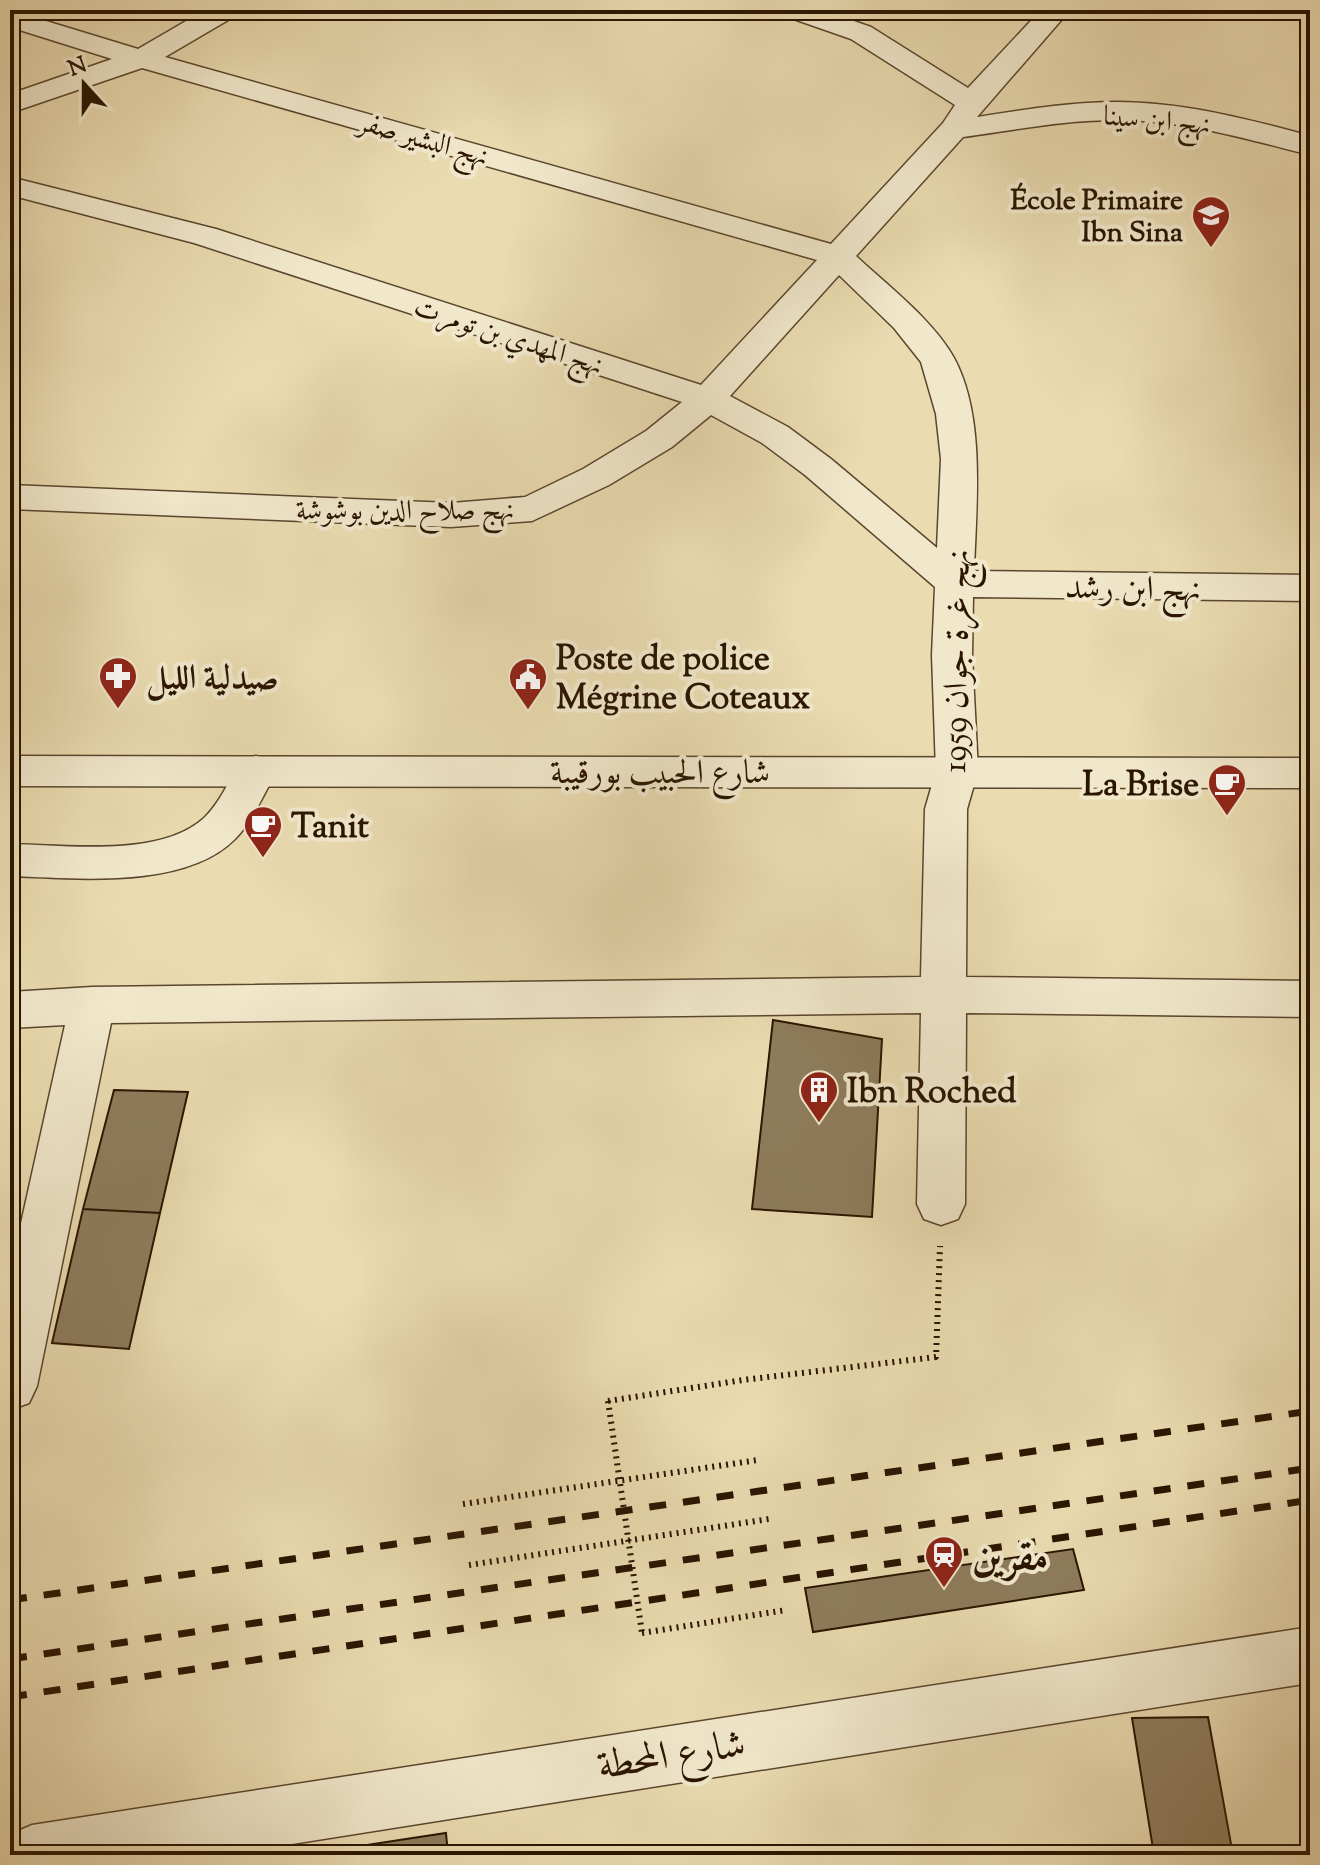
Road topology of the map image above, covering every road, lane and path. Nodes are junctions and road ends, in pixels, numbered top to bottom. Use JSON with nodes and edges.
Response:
{"nodes":[{"id":1,"x":225,"y":10,"type":"edge"},
{"id":2,"x":795,"y":10,"type":"edge"},
{"id":3,"x":1056,"y":10,"type":"edge"},
{"id":4,"x":10,"y":18,"type":"edge"},
{"id":5,"x":141,"y":59,"type":"junction"},
{"id":6,"x":10,"y":104,"type":"edge"},
{"id":7,"x":963,"y":116,"type":"junction"},
{"id":8,"x":1310,"y":146,"type":"edge"},
{"id":9,"x":10,"y":186,"type":"edge"},
{"id":10,"x":838,"y":256,"type":"junction"},
{"id":11,"x":708,"y":399,"type":"junction"},
{"id":12,"x":10,"y":497,"type":"edge"},
{"id":13,"x":956,"y":584,"type":"junction"},
{"id":14,"x":1310,"y":588,"type":"edge"},
{"id":15,"x":10,"y":771,"type":"edge"},
{"id":16,"x":256,"y":771,"type":"junction"},
{"id":17,"x":957,"y":771,"type":"junction"},
{"id":18,"x":1310,"y":773,"type":"edge"},
{"id":19,"x":10,"y":860,"type":"edge"},
{"id":20,"x":944,"y":995,"type":"junction"},
{"id":21,"x":1310,"y":999,"type":"edge"},
{"id":22,"x":92,"y":1005,"type":"junction"},
{"id":23,"x":10,"y":1010,"type":"edge"},
{"id":24,"x":941,"y":1204,"type":"joint"},
{"id":25,"x":11,"y":1386,"type":"edge"},
{"id":26,"x":758,"y":1460,"type":"dead end"},
{"id":27,"x":620,"y":1481,"type":"junction"},
{"id":28,"x":463,"y":1504,"type":"dead end"},
{"id":29,"x":769,"y":1519,"type":"dead end"},
{"id":30,"x":628,"y":1541,"type":"junction"},
{"id":31,"x":469,"y":1565,"type":"dead end"},
{"id":32,"x":786,"y":1610,"type":"dead end"},
{"id":33,"x":1310,"y":1655,"type":"edge"},
{"id":34,"x":32,"y":1855,"type":"edge"}],
"edges":[{"from":1,"to":5,"type":"street"},
{"from":2,"to":7,"type":"street"},
{"from":3,"to":7,"type":"street","name":"نهج صلاح الدين بوشوشة"},
{"from":4,"to":5,"type":"street","name":"نهج البشير صفر"},
{"from":5,"to":6,"type":"street"},
{"from":5,"to":10,"type":"street","name":"نهج البشير صفر"},
{"from":7,"to":8,"type":"street","name":"نهج ابن سينا"},
{"from":7,"to":10,"type":"street","name":"نهج صلاح الدين بوشوشة"},
{"from":9,"to":11,"type":"street","name":"نهج المهدي بن تومرت"},
{"from":10,"to":11,"type":"street","name":"نهج صلاح الدين بوشوشة"},
{"from":10,"to":13,"type":"street","name":"نهج غرة جوان 1959"},
{"from":11,"to":12,"type":"street","name":"نهج صلاح الدين بوشوشة"},
{"from":11,"to":13,"type":"street","name":"نهج المهدي بن تومرت"},
{"from":13,"to":14,"type":"street","name":"نهج ابن رشد"},
{"from":13,"to":17,"type":"street","name":"نهج غرة جوان 1959"},
{"from":15,"to":16,"type":"street","name":"شارع الحبيب بورقيبة"},
{"from":16,"to":17,"type":"street","name":"شارع الحبيب بورقيبة"},
{"from":16,"to":19,"type":"street"},
{"from":17,"to":18,"type":"street","name":"شارع الحبيب بورقيبة"},
{"from":17,"to":20,"type":"street","name":"نهج غرة جوان 1959"},
{"from":20,"to":21,"type":"street"},
{"from":20,"to":22,"type":"street"},
{"from":20,"to":24,"type":"street","name":"نهج غرة جوان 1959"},
{"from":22,"to":23,"type":"street"},
{"from":22,"to":25,"type":"street"},
{"from":24,"to":27,"type":"path","bridge":true},
{"from":26,"to":27,"type":"path"},
{"from":27,"to":28,"type":"path"},
{"from":27,"to":30,"type":"path","bridge":true},
{"from":29,"to":30,"type":"path"},
{"from":30,"to":31,"type":"path"},
{"from":30,"to":32,"type":"path","bridge":true},
{"from":33,"to":34,"type":"street","name":"شارع المحطة"}]}
